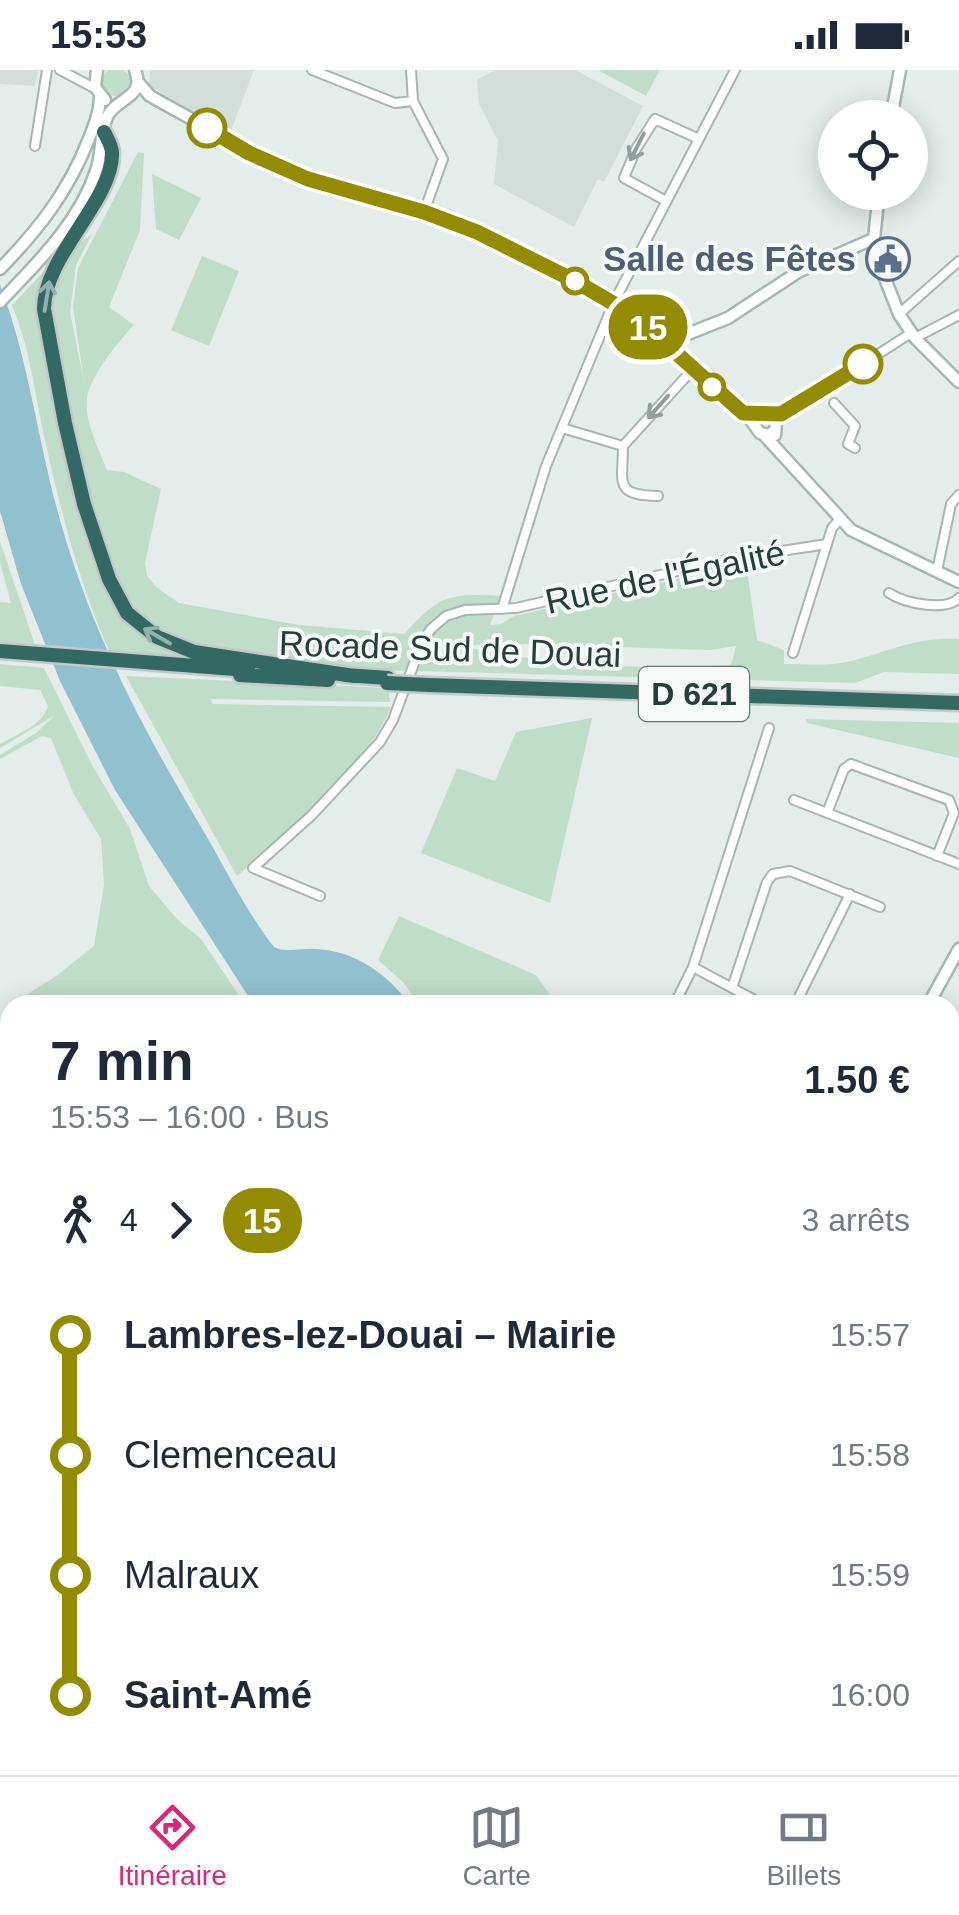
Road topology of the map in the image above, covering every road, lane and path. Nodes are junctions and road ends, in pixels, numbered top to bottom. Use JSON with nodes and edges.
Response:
{"nodes":[{"id":1,"x":46,"y":70,"type":"edge"},
{"id":2,"x":63,"y":70,"type":"edge"},
{"id":3,"x":312,"y":70,"type":"edge"},
{"id":4,"x":411,"y":70,"type":"edge"},
{"id":5,"x":734,"y":70,"type":"edge"},
{"id":6,"x":902,"y":70,"type":"edge"},
{"id":7,"x":97,"y":71,"type":"edge"},
{"id":8,"x":136,"y":76,"type":"edge"},
{"id":9,"x":98,"y":93,"type":"junction"},
{"id":10,"x":413,"y":100,"type":"junction"},
{"id":11,"x":895,"y":100,"type":"edge"},
{"id":12,"x":124,"y":101,"type":"junction"},
{"id":13,"x":174,"y":108,"type":"junction"},
{"id":14,"x":104,"y":132,"type":"junction"},
{"id":15,"x":698,"y":140,"type":"junction"},
{"id":16,"x":35,"y":146,"type":"dead end"},
{"id":17,"x":666,"y":201,"type":"junction"},
{"id":18,"x":877,"y":210,"type":"edge"},
{"id":19,"x":424,"y":212,"type":"junction"},
{"id":20,"x":873,"y":239,"type":"junction"},
{"id":21,"x":959,"y":261,"type":"edge"},
{"id":22,"x":2,"y":267,"type":"edge"},
{"id":23,"x":0,"y":302,"type":"edge"},
{"id":24,"x":614,"y":302,"type":"junction"},
{"id":25,"x":899,"y":314,"type":"junction"},
{"id":26,"x":959,"y":315,"type":"edge"},
{"id":27,"x":913,"y":336,"type":"junction"},
{"id":28,"x":675,"y":338,"type":"junction"},
{"id":29,"x":677,"y":354,"type":"junction"},
{"id":30,"x":693,"y":369,"type":"junction"},
{"id":31,"x":959,"y":382,"type":"edge"},
{"id":32,"x":824,"y":389,"type":"junction"},
{"id":33,"x":768,"y":425,"type":"junction"},
{"id":34,"x":562,"y":428,"type":"junction"},
{"id":35,"x":623,"y":446,"type":"junction"},
{"id":36,"x":854,"y":448,"type":"dead end"},
{"id":37,"x":959,"y":495,"type":"edge"},
{"id":38,"x":658,"y":496,"type":"dead end"},
{"id":39,"x":840,"y":518,"type":"junction"},
{"id":40,"x":827,"y":544,"type":"junction"},
{"id":41,"x":937,"y":571,"type":"junction"},
{"id":42,"x":959,"y":582,"type":"edge"},
{"id":43,"x":889,"y":593,"type":"dead end"},
{"id":44,"x":959,"y":598,"type":"edge"},
{"id":45,"x":502,"y":610,"type":"junction"},
{"id":46,"x":0,"y":654,"type":"edge"},
{"id":47,"x":794,"y":654,"type":"dead end"},
{"id":48,"x":126,"y":666,"type":"junction"},
{"id":49,"x":354,"y":676,"type":"junction"},
{"id":50,"x":388,"y":680,"type":"junction"},
{"id":51,"x":959,"y":700,"type":"edge"},
{"id":52,"x":769,"y":728,"type":"dead end"},
{"id":53,"x":794,"y":800,"type":"dead end"},
{"id":54,"x":827,"y":813,"type":"junction"},
{"id":55,"x":937,"y":856,"type":"junction"},
{"id":56,"x":959,"y":864,"type":"edge"},
{"id":57,"x":850,"y":894,"type":"junction"},
{"id":58,"x":320,"y":896,"type":"dead end"},
{"id":59,"x":880,"y":906,"type":"dead end"},
{"id":60,"x":959,"y":949,"type":"edge"},
{"id":61,"x":693,"y":967,"type":"junction"},
{"id":62,"x":732,"y":988,"type":"junction"},
{"id":63,"x":679,"y":995,"type":"edge"},
{"id":64,"x":745,"y":995,"type":"edge"},
{"id":65,"x":800,"y":995,"type":"edge"},
{"id":66,"x":934,"y":995,"type":"edge"}],
"edges":[{"from":1,"to":16,"type":"street"},
{"from":2,"to":7,"type":"street"},
{"from":2,"to":9,"type":"street"},
{"from":3,"to":10,"type":"street"},
{"from":4,"to":10,"type":"street"},
{"from":5,"to":15,"type":"street"},
{"from":6,"to":11,"type":"street"},
{"from":7,"to":9,"type":"street"},
{"from":8,"to":12,"type":"street"},
{"from":8,"to":13,"type":"street"},
{"from":9,"to":12,"type":"street"},
{"from":9,"to":22,"type":"street"},
{"from":10,"to":19,"type":"street"},
{"from":12,"to":13,"type":"street"},
{"from":12,"to":14,"type":"street"},
{"from":13,"to":19,"type":"street"},
{"from":14,"to":23,"type":"street"},
{"from":49,"to":14,"type":"highway","one_way":true},
{"from":15,"to":17,"type":"street"},
{"from":15,"to":17,"type":"street","one_way":true},
{"from":17,"to":24,"type":"street"},
{"from":18,"to":20,"type":"street"},
{"from":19,"to":24,"type":"street"},
{"from":20,"to":25,"type":"street"},
{"from":20,"to":28,"type":"street"},
{"from":21,"to":25,"type":"street"},
{"from":24,"to":28,"type":"street"},
{"from":24,"to":34,"type":"street"},
{"from":25,"to":27,"type":"street"},
{"from":26,"to":27,"type":"street"},
{"from":27,"to":31,"type":"street"},
{"from":27,"to":32,"type":"street"},
{"from":28,"to":29,"type":"street"},
{"from":28,"to":29,"type":"street"},
{"from":29,"to":30,"type":"street"},
{"from":30,"to":33,"type":"street"},
{"from":30,"to":35,"type":"street","one_way":true},
{"from":32,"to":33,"type":"street"},
{"from":32,"to":36,"type":"street"},
{"from":33,"to":39,"type":"street"},
{"from":34,"to":35,"type":"street"},
{"from":34,"to":45,"type":"street"},
{"from":35,"to":38,"type":"street"},
{"from":37,"to":41,"type":"street"},
{"from":39,"to":40,"type":"street"},
{"from":39,"to":41,"type":"street"},
{"from":40,"to":45,"type":"street","name":"Rue de l'Égalité"},
{"from":40,"to":47,"type":"street"},
{"from":41,"to":42,"type":"street"},
{"from":43,"to":44,"type":"street"},
{"from":45,"to":58,"type":"street","name":"Rue de l'Égalité"},
{"from":46,"to":48,"type":"highway","name":"Rocade Sud de Douai","number":"D 621"},
{"from":48,"to":49,"type":"highway","name":"Rocade Sud de Douai","number":"D 621"},
{"from":48,"to":50,"type":"highway","name":"Rocade Sud de Douai","number":"D 621"},
{"from":49,"to":50,"type":"highway","name":"Rocade Sud de Douai","number":"D 621"},
{"from":50,"to":51,"type":"highway","name":"Rocade Sud de Douai","number":"D 621","bridge":true},
{"from":52,"to":61,"type":"street"},
{"from":53,"to":54,"type":"street"},
{"from":54,"to":55,"type":"street"},
{"from":54,"to":55,"type":"street"},
{"from":55,"to":56,"type":"street"},
{"from":57,"to":59,"type":"street"},
{"from":57,"to":62,"type":"street"},
{"from":57,"to":65,"type":"street"},
{"from":60,"to":66,"type":"street"},
{"from":61,"to":62,"type":"street"},
{"from":61,"to":63,"type":"street"},
{"from":62,"to":64,"type":"street"}]}
